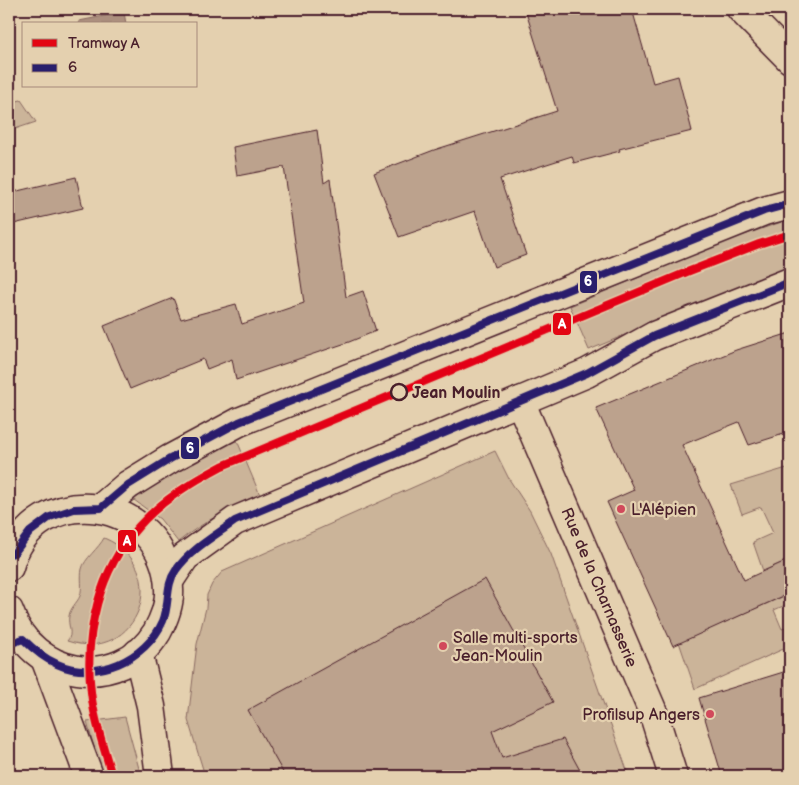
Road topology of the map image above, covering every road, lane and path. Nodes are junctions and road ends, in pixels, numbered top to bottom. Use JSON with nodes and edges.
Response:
{"nodes":[{"id":1,"x":741,"y":9,"type":"edge"},
{"id":2,"x":790,"y":59,"type":"edge"},
{"id":3,"x":790,"y":204,"type":"edge"},
{"id":4,"x":790,"y":282,"type":"edge"},
{"id":5,"x":520,"y":401,"type":"junction"},
{"id":6,"x":101,"y":508,"type":"junction"},
{"id":7,"x":11,"y":558,"type":"edge"},
{"id":8,"x":169,"y":581,"type":"junction"},
{"id":9,"x":9,"y":611,"type":"edge"},
{"id":10,"x":16,"y":642,"type":"edge"},
{"id":11,"x":138,"y":653,"type":"junction"},
{"id":12,"x":45,"y":658,"type":"junction"},
{"id":13,"x":89,"y":776,"type":"edge"},
{"id":14,"x":160,"y":776,"type":"edge"},
{"id":15,"x":673,"y":776,"type":"edge"}],
"edges":[{"from":1,"to":2,"type":"street"},
{"from":3,"to":6,"type":"street"},
{"from":4,"to":5,"type":"street"},
{"from":5,"to":8,"type":"street"},
{"from":5,"to":15,"type":"street","name":"Rue de la Charnasserie"},
{"from":6,"to":7,"type":"street"},
{"from":6,"to":8,"type":"street"},
{"from":8,"to":11,"type":"street"},
{"from":9,"to":10,"type":"street"},
{"from":10,"to":12,"type":"street"},
{"from":11,"to":12,"type":"street"},
{"from":11,"to":14,"type":"street"},
{"from":12,"to":13,"type":"street"}]}
